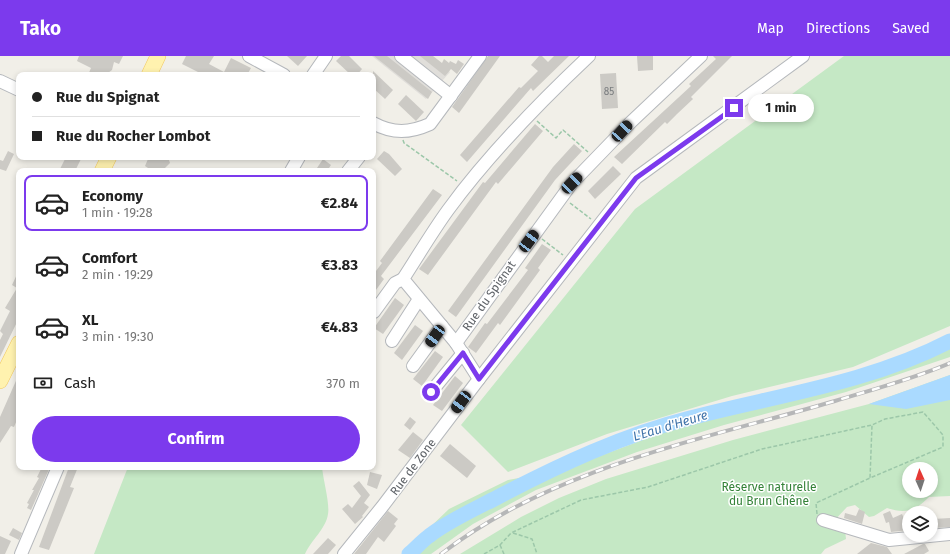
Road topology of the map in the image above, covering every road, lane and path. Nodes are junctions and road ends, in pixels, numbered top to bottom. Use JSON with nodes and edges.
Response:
{"nodes":[{"id":1,"x":158,"y":56,"type":"edge"},
{"id":2,"x":249,"y":56,"type":"edge"},
{"id":3,"x":326,"y":56,"type":"edge"},
{"id":4,"x":401,"y":56,"type":"edge"},
{"id":5,"x":480,"y":56,"type":"edge"},
{"id":6,"x":589,"y":56,"type":"edge"},
{"id":7,"x":701,"y":56,"type":"edge"},
{"id":8,"x":803,"y":56,"type":"edge"},
{"id":9,"x":150,"y":72,"type":"edge"},
{"id":10,"x":278,"y":72,"type":"edge"},
{"id":11,"x":315,"y":72,"type":"edge"},
{"id":12,"x":0,"y":81,"type":"edge"},
{"id":13,"x":16,"y":89,"type":"edge"},
{"id":14,"x":451,"y":96,"type":"junction"},
{"id":15,"x":530,"y":114,"type":"junction"},
{"id":16,"x":376,"y":128,"type":"edge"},
{"id":17,"x":401,"y":132,"type":"junction"},
{"id":18,"x":595,"y":159,"type":"junction"},
{"id":19,"x":357,"y":160,"type":"edge"},
{"id":20,"x":350,"y":168,"type":"edge"},
{"id":21,"x":466,"y":188,"type":"junction"},
{"id":22,"x":562,"y":197,"type":"junction"},
{"id":23,"x":599,"y":225,"type":"junction"},
{"id":24,"x":535,"y":233,"type":"junction"},
{"id":25,"x":570,"y":262,"type":"junction"},
{"id":26,"x":403,"y":279,"type":"junction"},
{"id":27,"x":419,"y":299,"type":"junction"},
{"id":28,"x":376,"y":309,"type":"edge"},
{"id":29,"x":442,"y":326,"type":"junction"},
{"id":30,"x":392,"y":341,"type":"dead end"},
{"id":31,"x":459,"y":348,"type":"junction"},
{"id":32,"x":16,"y":349,"type":"edge"},
{"id":33,"x":413,"y":366,"type":"dead end"},
{"id":34,"x":479,"y":379,"type":"junction"},
{"id":35,"x":0,"y":381,"type":"edge"},
{"id":36,"x":431,"y":392,"type":"dead end"},
{"id":37,"x":872,"y":425,"type":"junction"},
{"id":38,"x":57,"y":470,"type":"edge"},
{"id":39,"x":870,"y":478,"type":"junction"},
{"id":40,"x":823,"y":520,"type":"joint"},
{"id":41,"x":512,"y":533,"type":"junction"},
{"id":42,"x":950,"y":534,"type":"edge"},
{"id":43,"x":500,"y":545,"type":"junction"},
{"id":44,"x":21,"y":554,"type":"edge"},
{"id":45,"x":344,"y":554,"type":"edge"},
{"id":46,"x":484,"y":554,"type":"edge"},
{"id":47,"x":504,"y":554,"type":"edge"},
{"id":48,"x":537,"y":554,"type":"edge"}],
"edges":[{"from":1,"to":9,"type":"main road"},
{"from":2,"to":10,"type":"street"},
{"from":3,"to":11,"type":"street"},
{"from":4,"to":14,"type":"street"},
{"from":5,"to":14,"type":"street"},
{"from":6,"to":15,"type":"street"},
{"from":7,"to":18,"type":"street","name":"Rue du Spignat"},
{"from":8,"to":23,"type":"street","name":"Rue de Zone"},
{"from":12,"to":13,"type":"street"},
{"from":14,"to":17,"type":"street"},
{"from":15,"to":18,"type":"path"},
{"from":15,"to":21,"type":"street"},
{"from":16,"to":17,"type":"street"},
{"from":17,"to":21,"type":"path"},
{"from":18,"to":22,"type":"street","name":"Rue du Spignat"},
{"from":19,"to":20,"type":"street"},
{"from":21,"to":26,"type":"street"},
{"from":22,"to":23,"type":"path"},
{"from":22,"to":24,"type":"street","name":"Rue du Spignat"},
{"from":23,"to":25,"type":"street","name":"Rue de Zone"},
{"from":24,"to":25,"type":"path"},
{"from":24,"to":31,"type":"street","name":"Rue du Spignat"},
{"from":25,"to":34,"type":"street","name":"Rue de Zone"},
{"from":26,"to":27,"type":"street","name":"Rue du Spignat"},
{"from":26,"to":28,"type":"street"},
{"from":27,"to":29,"type":"street","name":"Rue du Spignat"},
{"from":27,"to":30,"type":"street"},
{"from":29,"to":31,"type":"street","name":"Rue du Spignat"},
{"from":29,"to":33,"type":"street","name":"Rue du Spignat"},
{"from":31,"to":34,"type":"street","name":"Rue du Spignat"},
{"from":31,"to":36,"type":"street","name":"Rue du Spignat"},
{"from":32,"to":35,"type":"main road"},
{"from":34,"to":45,"type":"street","name":"Rue de Zone"},
{"from":37,"to":39,"type":"path"},
{"from":37,"to":39,"type":"path"},
{"from":37,"to":41,"type":"path"},
{"from":38,"to":44,"type":"street"},
{"from":39,"to":40,"type":"path"},
{"from":40,"to":42,"type":"street"},
{"from":41,"to":43,"type":"path"},
{"from":41,"to":48,"type":"path"},
{"from":43,"to":46,"type":"path"},
{"from":43,"to":47,"type":"path"}]}
